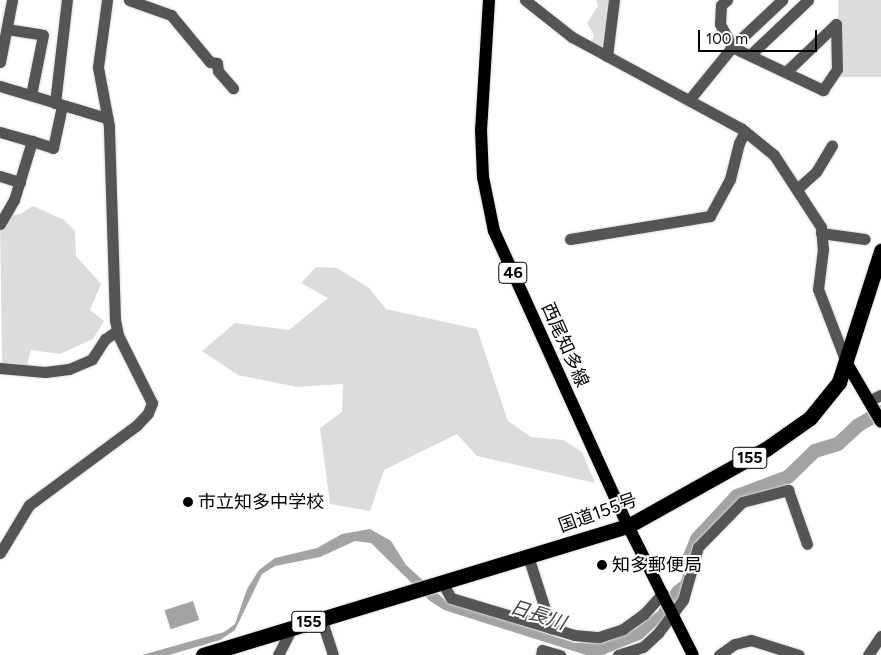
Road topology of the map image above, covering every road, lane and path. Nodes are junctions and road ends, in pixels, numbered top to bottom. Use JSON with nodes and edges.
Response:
{"nodes":[{"id":1,"x":12,"y":0,"type":"edge"},
{"id":2,"x":67,"y":0,"type":"edge"},
{"id":3,"x":107,"y":0,"type":"edge"},
{"id":4,"x":129,"y":0,"type":"edge"},
{"id":5,"x":489,"y":0,"type":"edge"},
{"id":6,"x":525,"y":0,"type":"edge"},
{"id":7,"x":614,"y":0,"type":"edge"},
{"id":8,"x":782,"y":0,"type":"edge"},
{"id":9,"x":808,"y":0,"type":"edge"},
{"id":10,"x":723,"y":2,"type":"edge"},
{"id":11,"x":7,"y":29,"type":"junction"},
{"id":12,"x":732,"y":47,"type":"junction"},
{"id":13,"x":750,"y":55,"type":"junction"},
{"id":14,"x":607,"y":56,"type":"junction"},
{"id":15,"x":0,"y":62,"type":"edge"},
{"id":16,"x":786,"y":72,"type":"junction"},
{"id":17,"x":0,"y":86,"type":"edge"},
{"id":18,"x":233,"y":88,"type":"dead end"},
{"id":19,"x":31,"y":95,"type":"junction"},
{"id":20,"x":689,"y":100,"type":"junction"},
{"id":21,"x":59,"y":104,"type":"junction"},
{"id":22,"x":107,"y":118,"type":"junction"},
{"id":23,"x":746,"y":131,"type":"junction"},
{"id":24,"x":0,"y":132,"type":"edge"},
{"id":25,"x":32,"y":141,"type":"junction"},
{"id":26,"x":832,"y":145,"type":"dead end"},
{"id":27,"x":0,"y":176,"type":"edge"},
{"id":28,"x":20,"y":182,"type":"junction"},
{"id":29,"x":797,"y":189,"type":"junction"},
{"id":30,"x":0,"y":224,"type":"edge"},
{"id":31,"x":821,"y":233,"type":"junction"},
{"id":32,"x":570,"y":239,"type":"dead end"},
{"id":33,"x":865,"y":239,"type":"dead end"},
{"id":34,"x":881,"y":252,"type":"edge"},
{"id":35,"x":117,"y":331,"type":"junction"},
{"id":36,"x":846,"y":362,"type":"junction"},
{"id":37,"x":0,"y":368,"type":"edge"},
{"id":38,"x":881,"y":395,"type":"edge"},
{"id":39,"x":875,"y":413,"type":"edge"},
{"id":40,"x":628,"y":526,"type":"junction"},
{"id":41,"x":808,"y":544,"type":"dead end"},
{"id":42,"x":0,"y":553,"type":"edge"},
{"id":43,"x":528,"y":556,"type":"junction"},
{"id":44,"x":442,"y":582,"type":"junction"},
{"id":45,"x":663,"y":593,"type":"junction"},
{"id":46,"x":673,"y":614,"type":"junction"},
{"id":47,"x":321,"y":618,"type":"junction"},
{"id":48,"x":292,"y":628,"type":"junction"},
{"id":49,"x":552,"y":628,"type":"junction"},
{"id":50,"x":881,"y":636,"type":"edge"},
{"id":51,"x":203,"y":655,"type":"edge"},
{"id":52,"x":278,"y":655,"type":"edge"},
{"id":53,"x":333,"y":655,"type":"edge"},
{"id":54,"x":541,"y":655,"type":"edge"},
{"id":55,"x":560,"y":655,"type":"edge"},
{"id":56,"x":618,"y":655,"type":"edge"},
{"id":57,"x":693,"y":655,"type":"edge"},
{"id":58,"x":719,"y":655,"type":"edge"},
{"id":59,"x":799,"y":655,"type":"edge"},
{"id":60,"x":868,"y":655,"type":"edge"}],
"edges":[{"from":1,"to":11,"type":"street"},
{"from":2,"to":21,"type":"street"},
{"from":3,"to":22,"type":"street"},
{"from":4,"to":18,"type":"street"},
{"from":5,"to":40,"type":"main road","name":"西尾知多線","number":"46"},
{"from":6,"to":14,"type":"street"},
{"from":7,"to":14,"type":"street"},
{"from":8,"to":12,"type":"street"},
{"from":9,"to":13,"type":"street"},
{"from":10,"to":12,"type":"street"},
{"from":11,"to":15,"type":"street"},
{"from":11,"to":19,"type":"street"},
{"from":12,"to":13,"type":"street"},
{"from":12,"to":20,"type":"street"},
{"from":13,"to":16,"type":"street"},
{"from":14,"to":20,"type":"street"},
{"from":16,"to":16,"type":"street"},
{"from":17,"to":19,"type":"street"},
{"from":19,"to":21,"type":"street"},
{"from":20,"to":23,"type":"street"},
{"from":21,"to":22,"type":"street"},
{"from":21,"to":25,"type":"street"},
{"from":22,"to":35,"type":"street"},
{"from":23,"to":29,"type":"street"},
{"from":23,"to":32,"type":"street"},
{"from":24,"to":25,"type":"street"},
{"from":25,"to":28,"type":"street"},
{"from":26,"to":29,"type":"street"},
{"from":27,"to":28,"type":"street"},
{"from":28,"to":30,"type":"street"},
{"from":29,"to":31,"type":"street"},
{"from":31,"to":33,"type":"street"},
{"from":31,"to":36,"type":"street"},
{"from":34,"to":36,"type":"highway","name":"国道155号","number":"155"},
{"from":35,"to":37,"type":"street"},
{"from":35,"to":42,"type":"street"},
{"from":36,"to":39,"type":"main road"},
{"from":36,"to":40,"type":"highway","name":"国道155号","number":"155"},
{"from":38,"to":39,"type":"street"},
{"from":40,"to":43,"type":"highway","name":"国道155号","number":"155"},
{"from":40,"to":45,"type":"main road","name":"西尾知多線","number":"46"},
{"from":41,"to":46,"type":"street"},
{"from":43,"to":44,"type":"highway","name":"国道155号","number":"155"},
{"from":43,"to":49,"type":"street"},
{"from":44,"to":47,"type":"highway","name":"国道155号","number":"155"},
{"from":44,"to":49,"type":"street"},
{"from":45,"to":46,"type":"main road","name":"西尾知多線","number":"46"},
{"from":45,"to":49,"type":"street"},
{"from":46,"to":56,"type":"street"},
{"from":46,"to":57,"type":"main road","name":"西尾知多線","number":"46"},
{"from":47,"to":48,"type":"highway","name":"国道155号","number":"155"},
{"from":47,"to":53,"type":"street"},
{"from":48,"to":51,"type":"highway","name":"国道155号","number":"155"},
{"from":48,"to":52,"type":"street"},
{"from":50,"to":60,"type":"street"},
{"from":54,"to":55,"type":"street"},
{"from":58,"to":59,"type":"street"}]}
